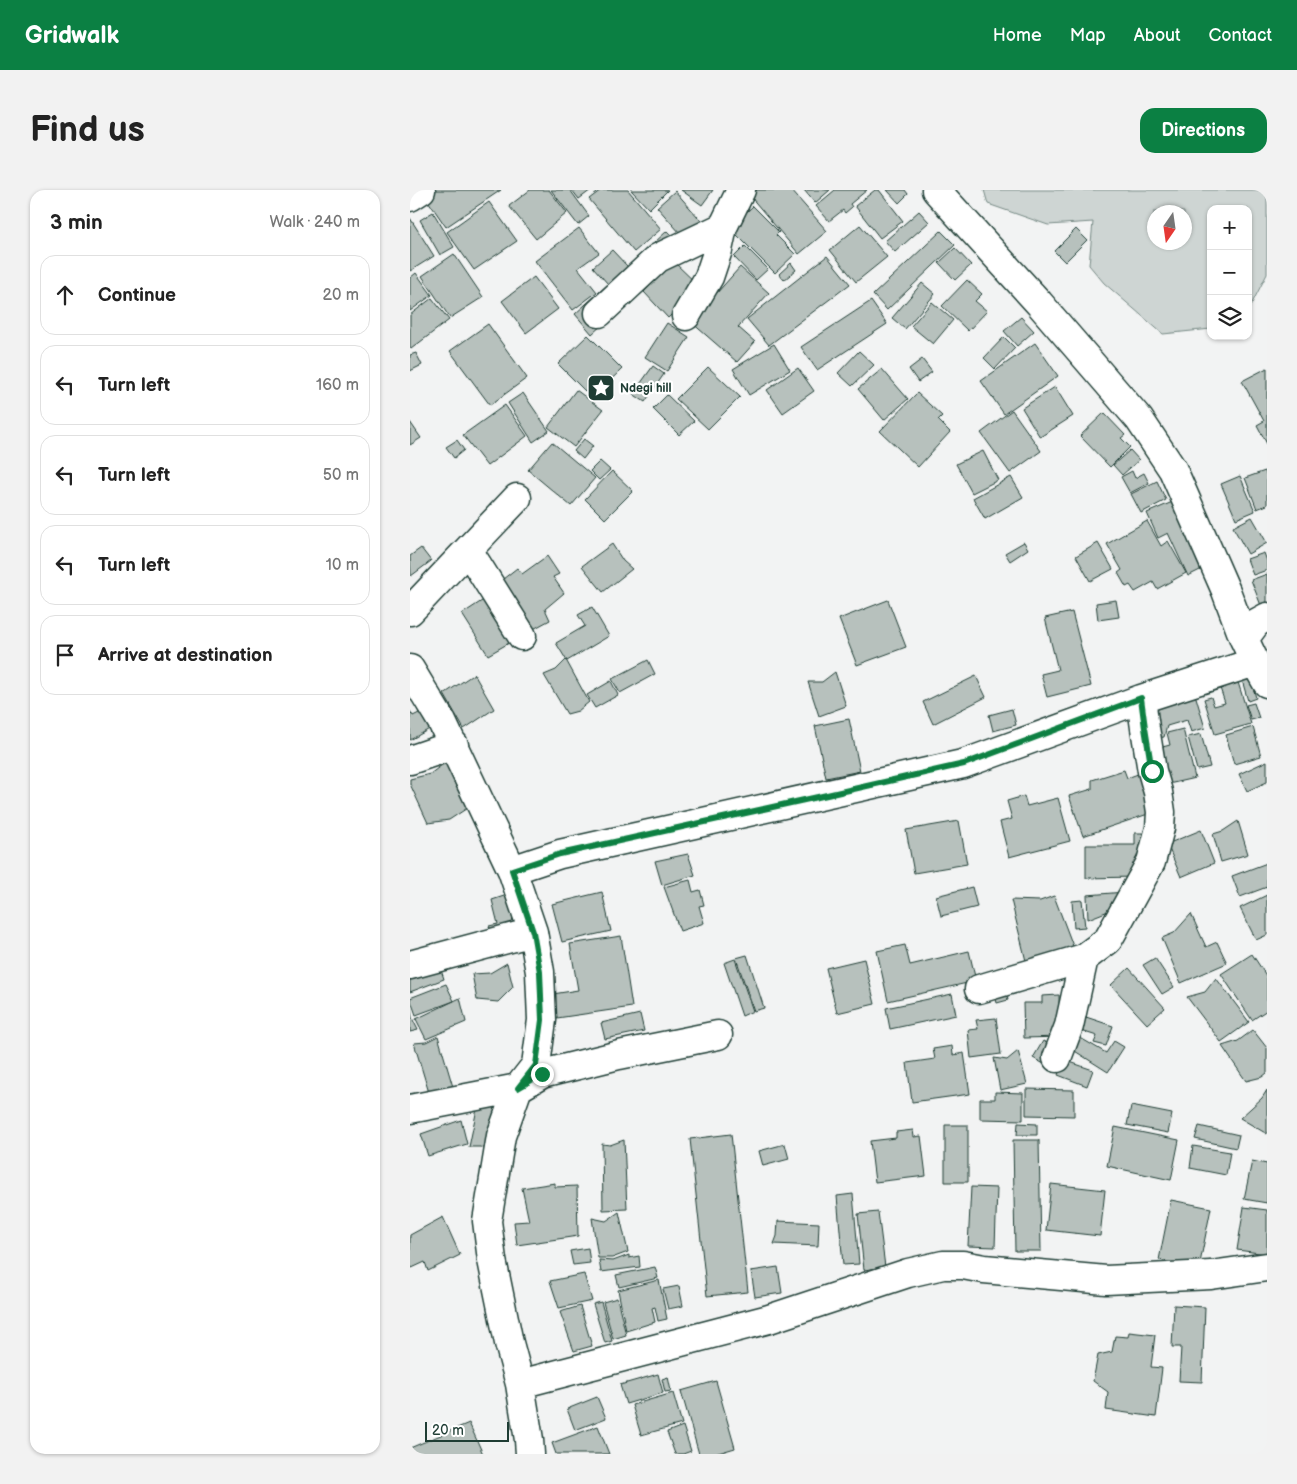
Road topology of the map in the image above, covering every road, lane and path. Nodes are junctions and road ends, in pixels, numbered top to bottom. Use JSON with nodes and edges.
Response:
{"nodes":[{"id":1,"x":421,"y":190,"type":"edge"},
{"id":2,"x":741,"y":190,"type":"edge"},
{"id":3,"x":936,"y":190,"type":"edge"},
{"id":4,"x":410,"y":197,"type":"edge"},
{"id":5,"x":723,"y":227,"type":"junction"},
{"id":6,"x":599,"y":314,"type":"dead end"},
{"id":7,"x":686,"y":316,"type":"dead end"},
{"id":8,"x":517,"y":498,"type":"dead end"},
{"id":9,"x":468,"y":550,"type":"junction"},
{"id":10,"x":410,"y":611,"type":"edge"},
{"id":11,"x":1267,"y":617,"type":"edge"},
{"id":12,"x":522,"y":636,"type":"dead end"},
{"id":13,"x":1255,"y":662,"type":"edge"},
{"id":14,"x":410,"y":669,"type":"edge"},
{"id":15,"x":1141,"y":698,"type":"junction"},
{"id":16,"x":454,"y":745,"type":"junction"},
{"id":17,"x":410,"y":760,"type":"edge"},
{"id":18,"x":512,"y":870,"type":"junction"},
{"id":19,"x":533,"y":932,"type":"junction"},
{"id":20,"x":1084,"y":958,"type":"junction"},
{"id":21,"x":410,"y":964,"type":"edge"},
{"id":22,"x":979,"y":989,"type":"dead end"},
{"id":23,"x":718,"y":1035,"type":"dead end"},
{"id":24,"x":1057,"y":1058,"type":"dead end"},
{"id":25,"x":518,"y":1088,"type":"junction"},
{"id":26,"x":410,"y":1110,"type":"edge"},
{"id":27,"x":1267,"y":1267,"type":"edge"},
{"id":28,"x":520,"y":1384,"type":"junction"},
{"id":29,"x":530,"y":1454,"type":"edge"}],
"edges":[{"from":1,"to":4,"type":"street"},
{"from":2,"to":5,"type":"street"},
{"from":3,"to":13,"type":"street"},
{"from":5,"to":6,"type":"street"},
{"from":5,"to":7,"type":"street"},
{"from":8,"to":9,"type":"street"},
{"from":9,"to":10,"type":"street"},
{"from":9,"to":12,"type":"street"},
{"from":11,"to":13,"type":"street"},
{"from":13,"to":15,"type":"street"},
{"from":14,"to":16,"type":"street"},
{"from":15,"to":18,"type":"street"},
{"from":15,"to":20,"type":"street"},
{"from":16,"to":17,"type":"street"},
{"from":16,"to":18,"type":"street"},
{"from":18,"to":19,"type":"street"},
{"from":19,"to":21,"type":"street"},
{"from":19,"to":25,"type":"street"},
{"from":20,"to":22,"type":"street"},
{"from":20,"to":24,"type":"street"},
{"from":23,"to":25,"type":"street"},
{"from":25,"to":26,"type":"street"},
{"from":25,"to":28,"type":"street"},
{"from":27,"to":28,"type":"street"},
{"from":28,"to":29,"type":"street"}]}
